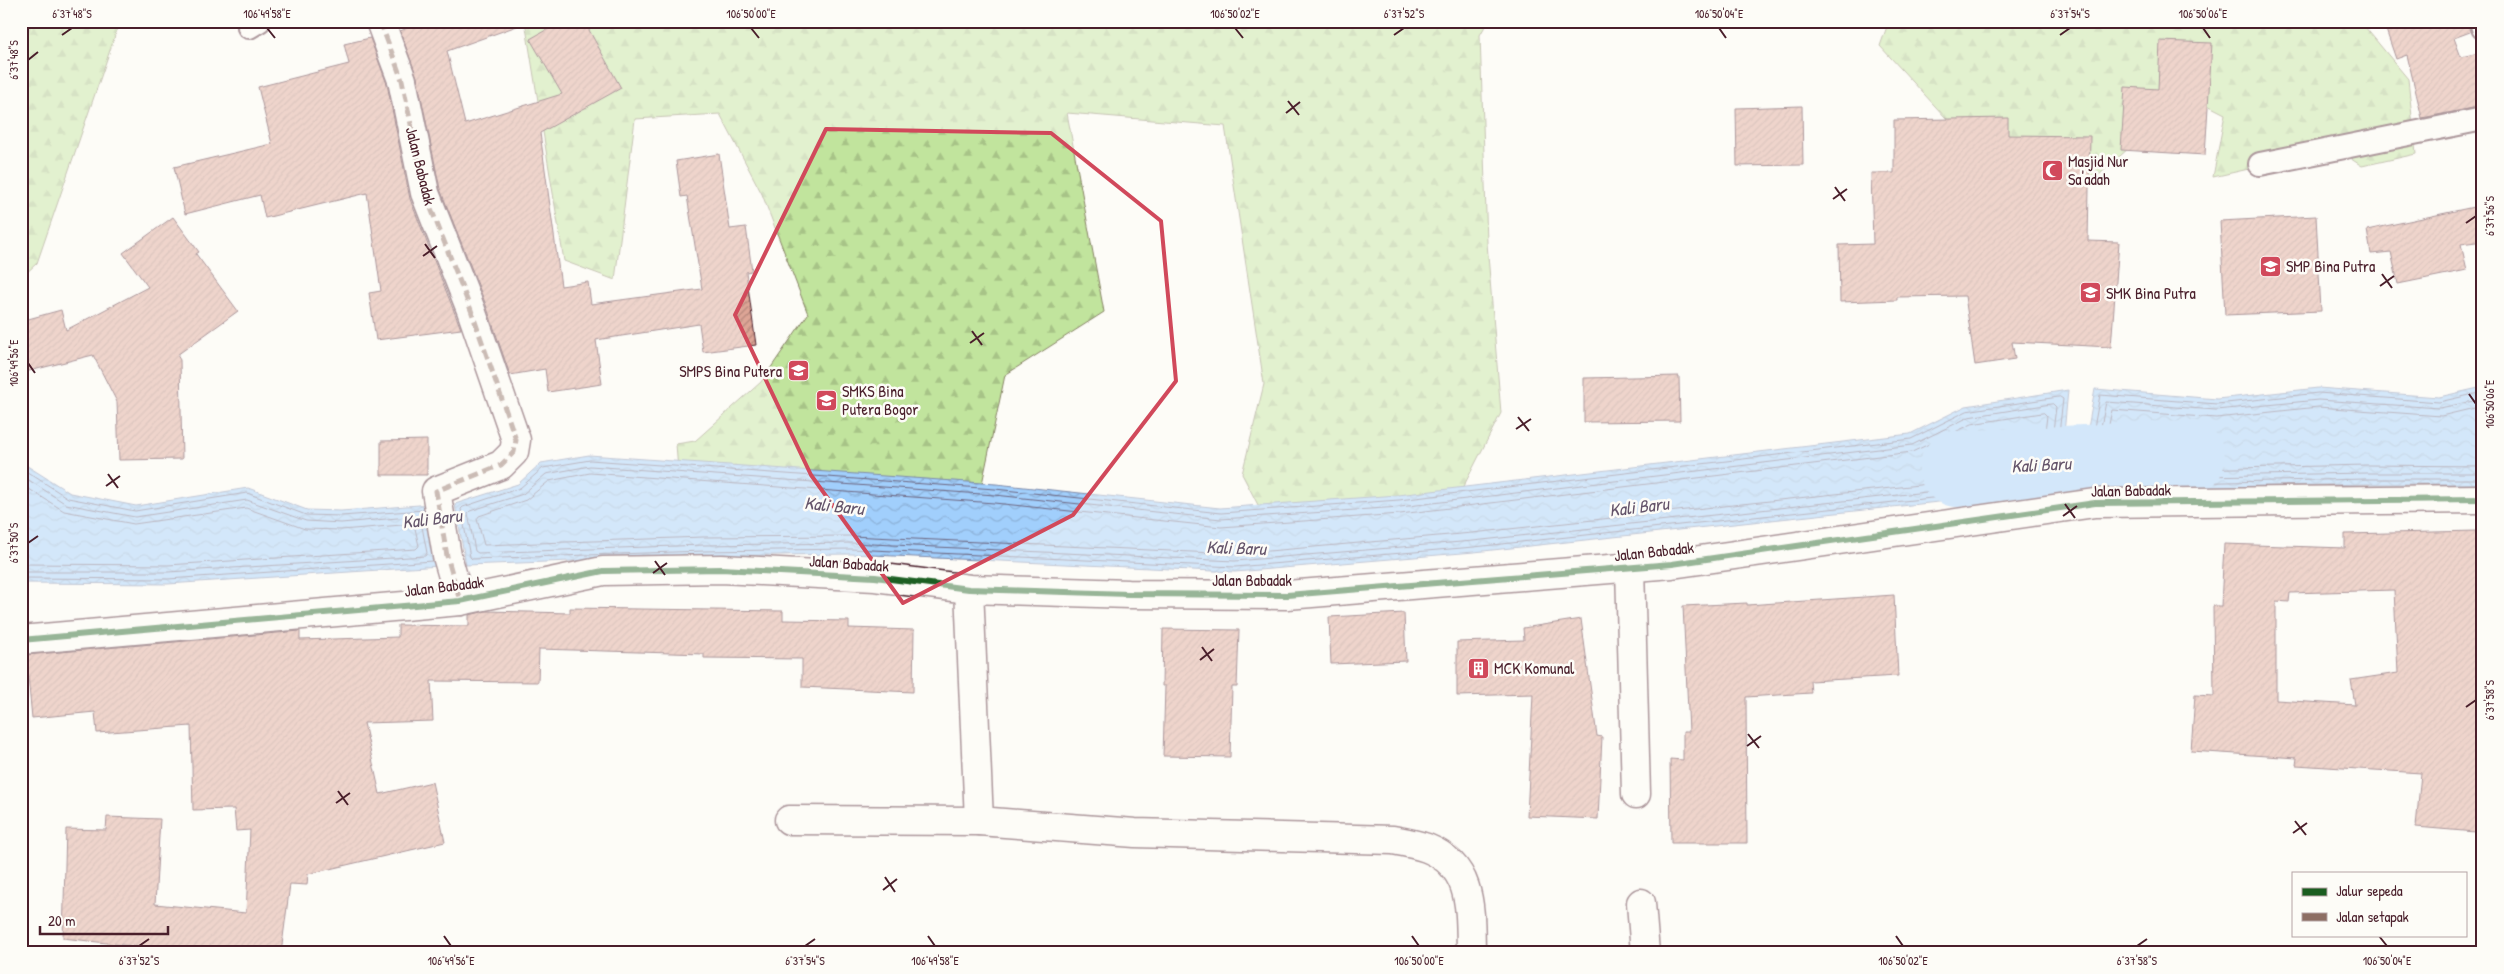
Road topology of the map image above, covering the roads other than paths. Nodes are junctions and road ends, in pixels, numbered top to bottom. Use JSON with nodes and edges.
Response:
{"nodes":[{"id":1,"x":380,"y":21,"type":"edge"},
{"id":2,"x":2481,"y":21,"type":"edge"},
{"id":3,"x":2483,"y":28,"type":"edge"},
{"id":4,"x":2483,"y":119,"type":"edge"},
{"id":5,"x":2260,"y":164,"type":"dead end"},
{"id":6,"x":2483,"y":500,"type":"edge"},
{"id":7,"x":1630,"y":568,"type":"junction"},
{"id":8,"x":969,"y":589,"type":"junction"},
{"id":9,"x":460,"y":601,"type":"junction"},
{"id":10,"x":21,"y":640,"type":"edge"},
{"id":11,"x":1636,"y":794,"type":"dead end"},
{"id":12,"x":789,"y":820,"type":"dead end"},
{"id":13,"x":979,"y":821,"type":"junction"},
{"id":14,"x":1641,"y":903,"type":"dead end"},
{"id":15,"x":1471,"y":953,"type":"edge"},
{"id":16,"x":1645,"y":953,"type":"edge"}],
"edges":[{"from":1,"to":9,"type":"street","name":"Jalan Babadak"},
{"from":2,"to":3,"type":"lane"},
{"from":4,"to":5,"type":"lane"},
{"from":6,"to":7,"type":"street","name":"Jalan Babadak"},
{"from":7,"to":8,"type":"street","name":"Jalan Babadak"},
{"from":7,"to":11,"type":"street"},
{"from":8,"to":9,"type":"street","name":"Jalan Babadak"},
{"from":8,"to":13,"type":"street"},
{"from":9,"to":10,"type":"street","name":"Jalan Babadak"},
{"from":12,"to":13,"type":"street"},
{"from":13,"to":15,"type":"street"},
{"from":14,"to":16,"type":"street"}]}
